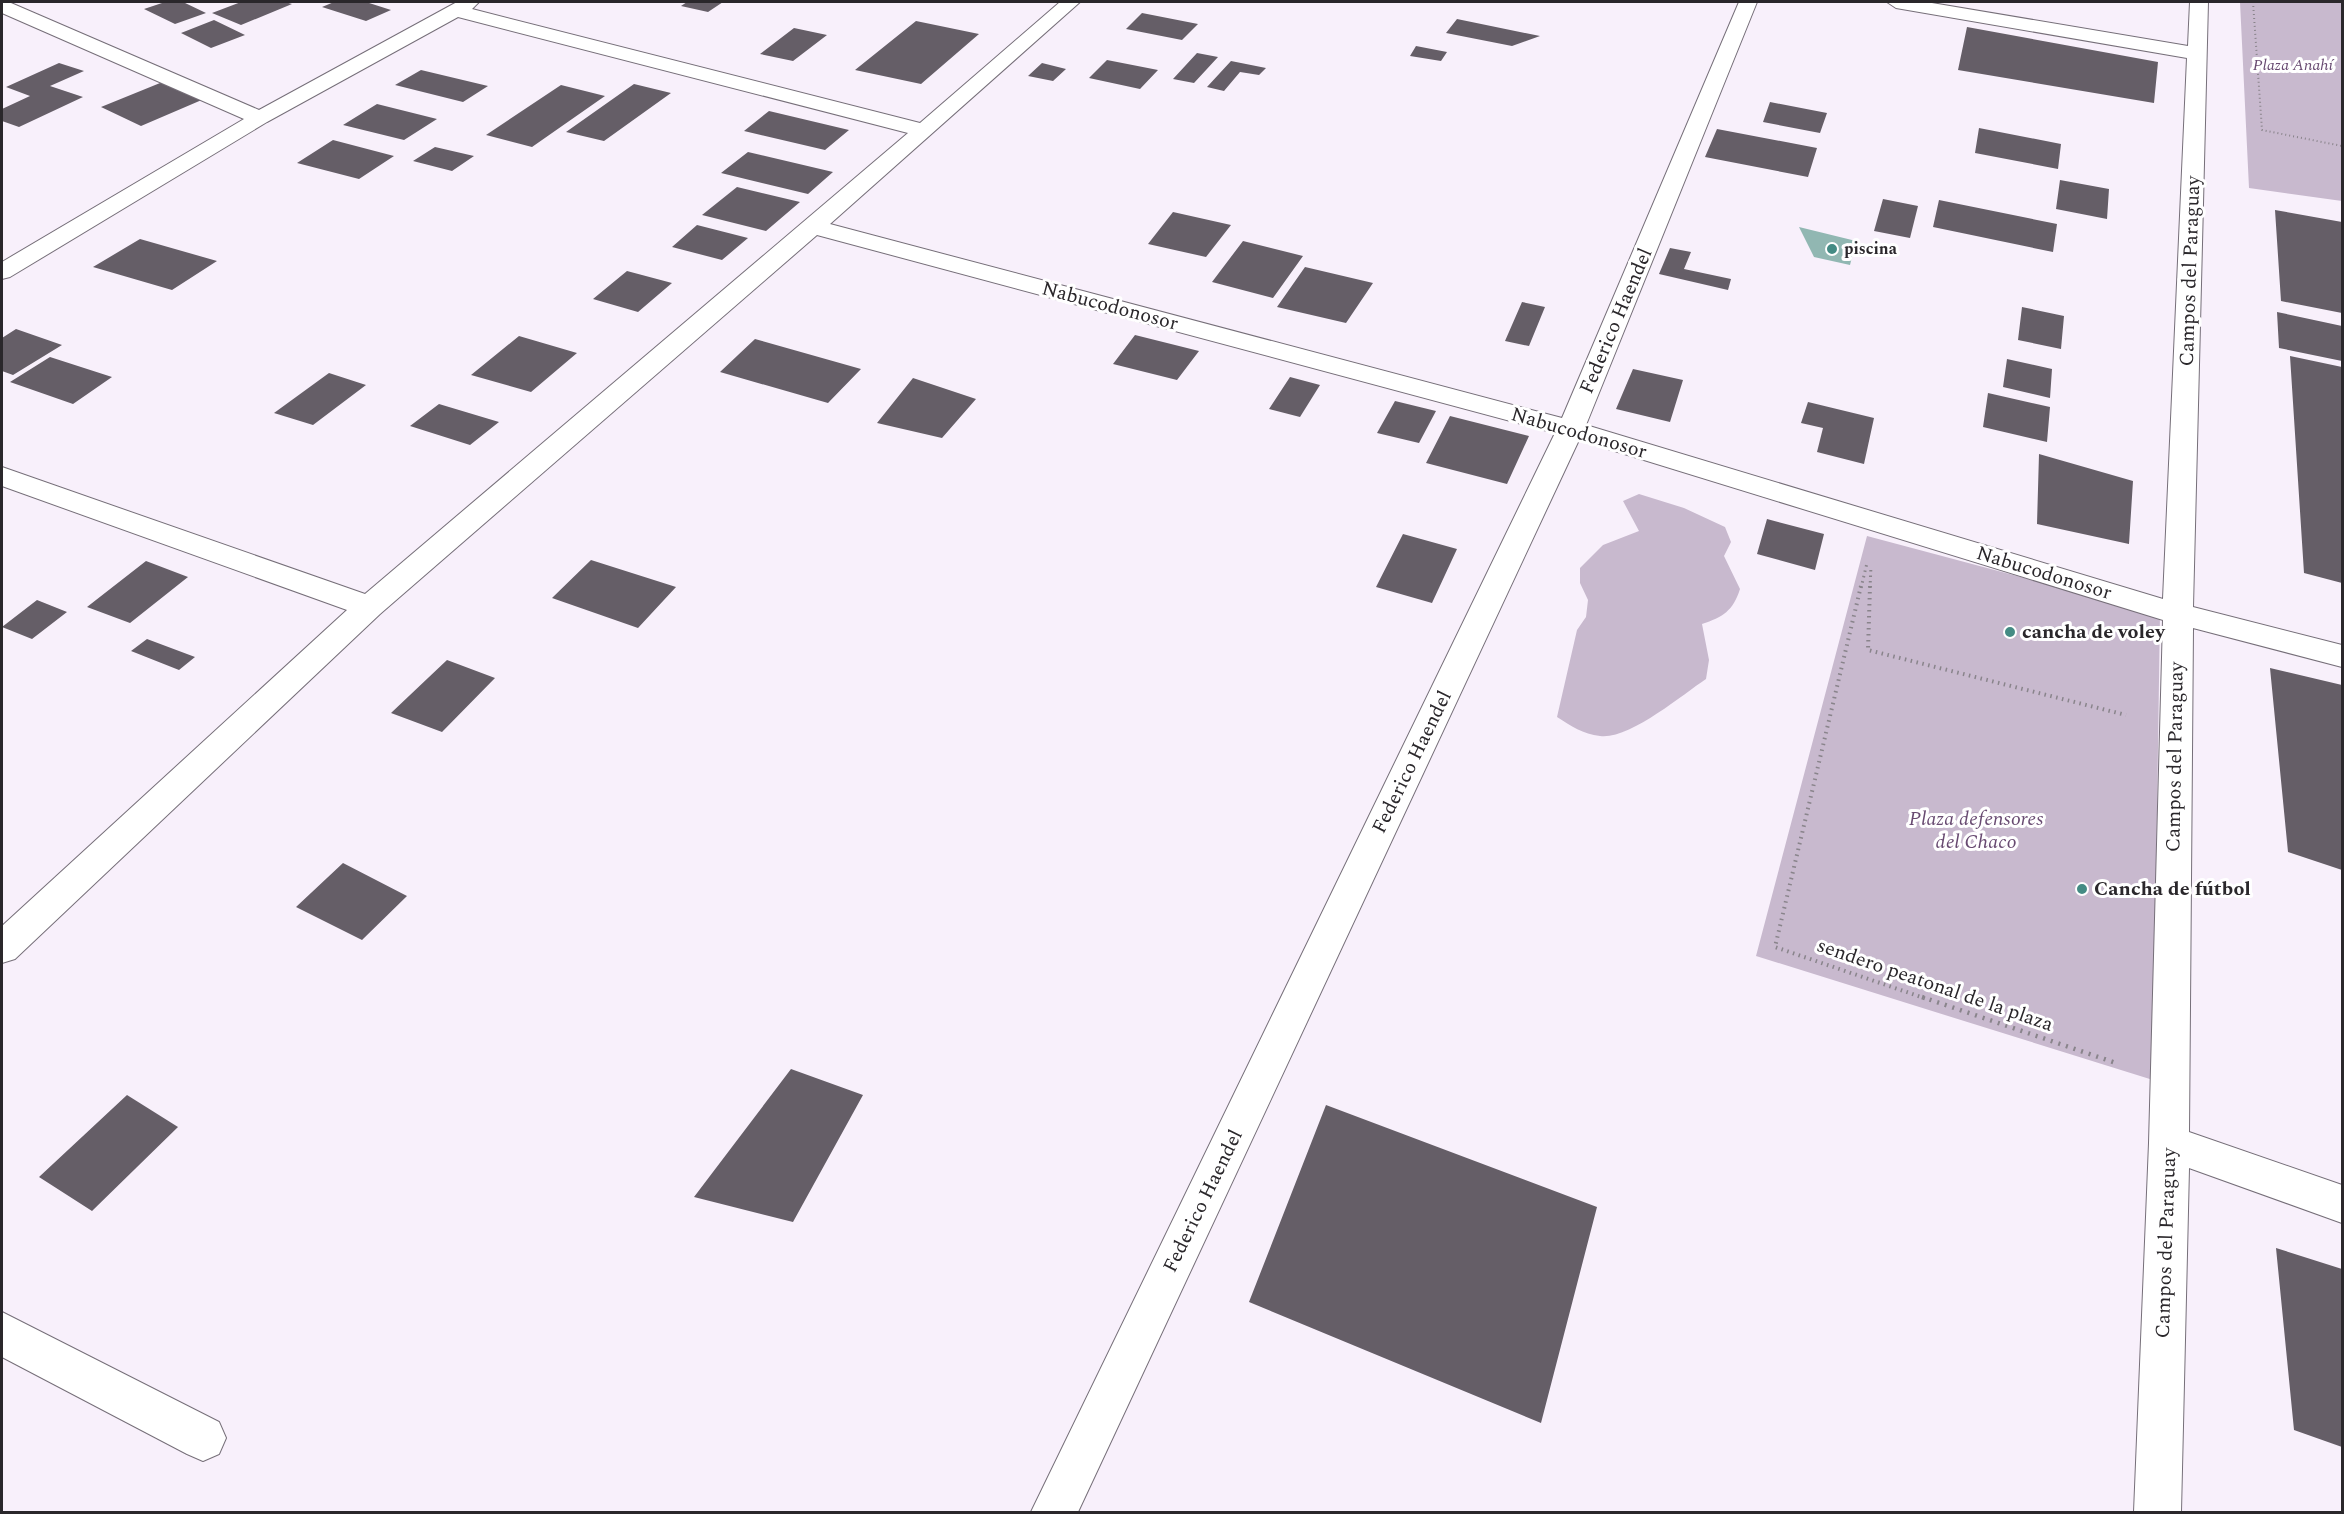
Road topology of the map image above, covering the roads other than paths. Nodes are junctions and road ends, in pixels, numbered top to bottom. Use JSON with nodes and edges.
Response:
{"nodes":[{"id":1,"x":1071,"y":2,"type":"edge"},
{"id":2,"x":1748,"y":2,"type":"edge"},
{"id":3,"x":1896,"y":2,"type":"edge"},
{"id":4,"x":2199,"y":2,"type":"edge"},
{"id":5,"x":7,"y":6,"type":"edge"},
{"id":6,"x":463,"y":6,"type":"edge"},
{"id":7,"x":2198,"y":54,"type":"junction"},
{"id":8,"x":260,"y":118,"type":"junction"},
{"id":9,"x":924,"y":131,"type":"junction"},
{"id":10,"x":811,"y":226,"type":"junction"},
{"id":11,"x":2,"y":272,"type":"edge"},
{"id":12,"x":1571,"y":429,"type":"junction"},
{"id":13,"x":2,"y":476,"type":"edge"},
{"id":14,"x":369,"y":607,"type":"junction"},
{"id":15,"x":2178,"y":614,"type":"junction"},
{"id":16,"x":2343,"y":656,"type":"edge"},
{"id":17,"x":2,"y":948,"type":"edge"},
{"id":18,"x":2169,"y":1143,"type":"junction"},
{"id":19,"x":2343,"y":1204,"type":"edge"},
{"id":20,"x":2,"y":1334,"type":"edge"},
{"id":21,"x":204,"y":1438,"type":"dead end"},
{"id":22,"x":1054,"y":1512,"type":"edge"},
{"id":23,"x":2158,"y":1512,"type":"edge"}],
"edges":[{"from":1,"to":9,"type":"street"},
{"from":2,"to":12,"type":"street","name":"Federico Haendel"},
{"from":3,"to":7,"type":"street"},
{"from":4,"to":7,"type":"street","name":"Campos del Paraguay"},
{"from":5,"to":8,"type":"street"},
{"from":6,"to":8,"type":"street"},
{"from":6,"to":9,"type":"street"},
{"from":7,"to":15,"type":"street","name":"Campos del Paraguay"},
{"from":8,"to":11,"type":"street"},
{"from":9,"to":10,"type":"street"},
{"from":10,"to":12,"type":"street","name":"Nabucodonosor"},
{"from":10,"to":14,"type":"street"},
{"from":12,"to":15,"type":"street","name":"Nabucodonosor"},
{"from":12,"to":22,"type":"street","name":"Federico Haendel"},
{"from":13,"to":14,"type":"street"},
{"from":14,"to":17,"type":"street"},
{"from":15,"to":16,"type":"street","name":"Nabucodonosor"},
{"from":15,"to":18,"type":"street","name":"Campos del Paraguay"},
{"from":18,"to":19,"type":"street"},
{"from":18,"to":23,"type":"street","name":"Campos del Paraguay"},
{"from":20,"to":21,"type":"street"}]}
